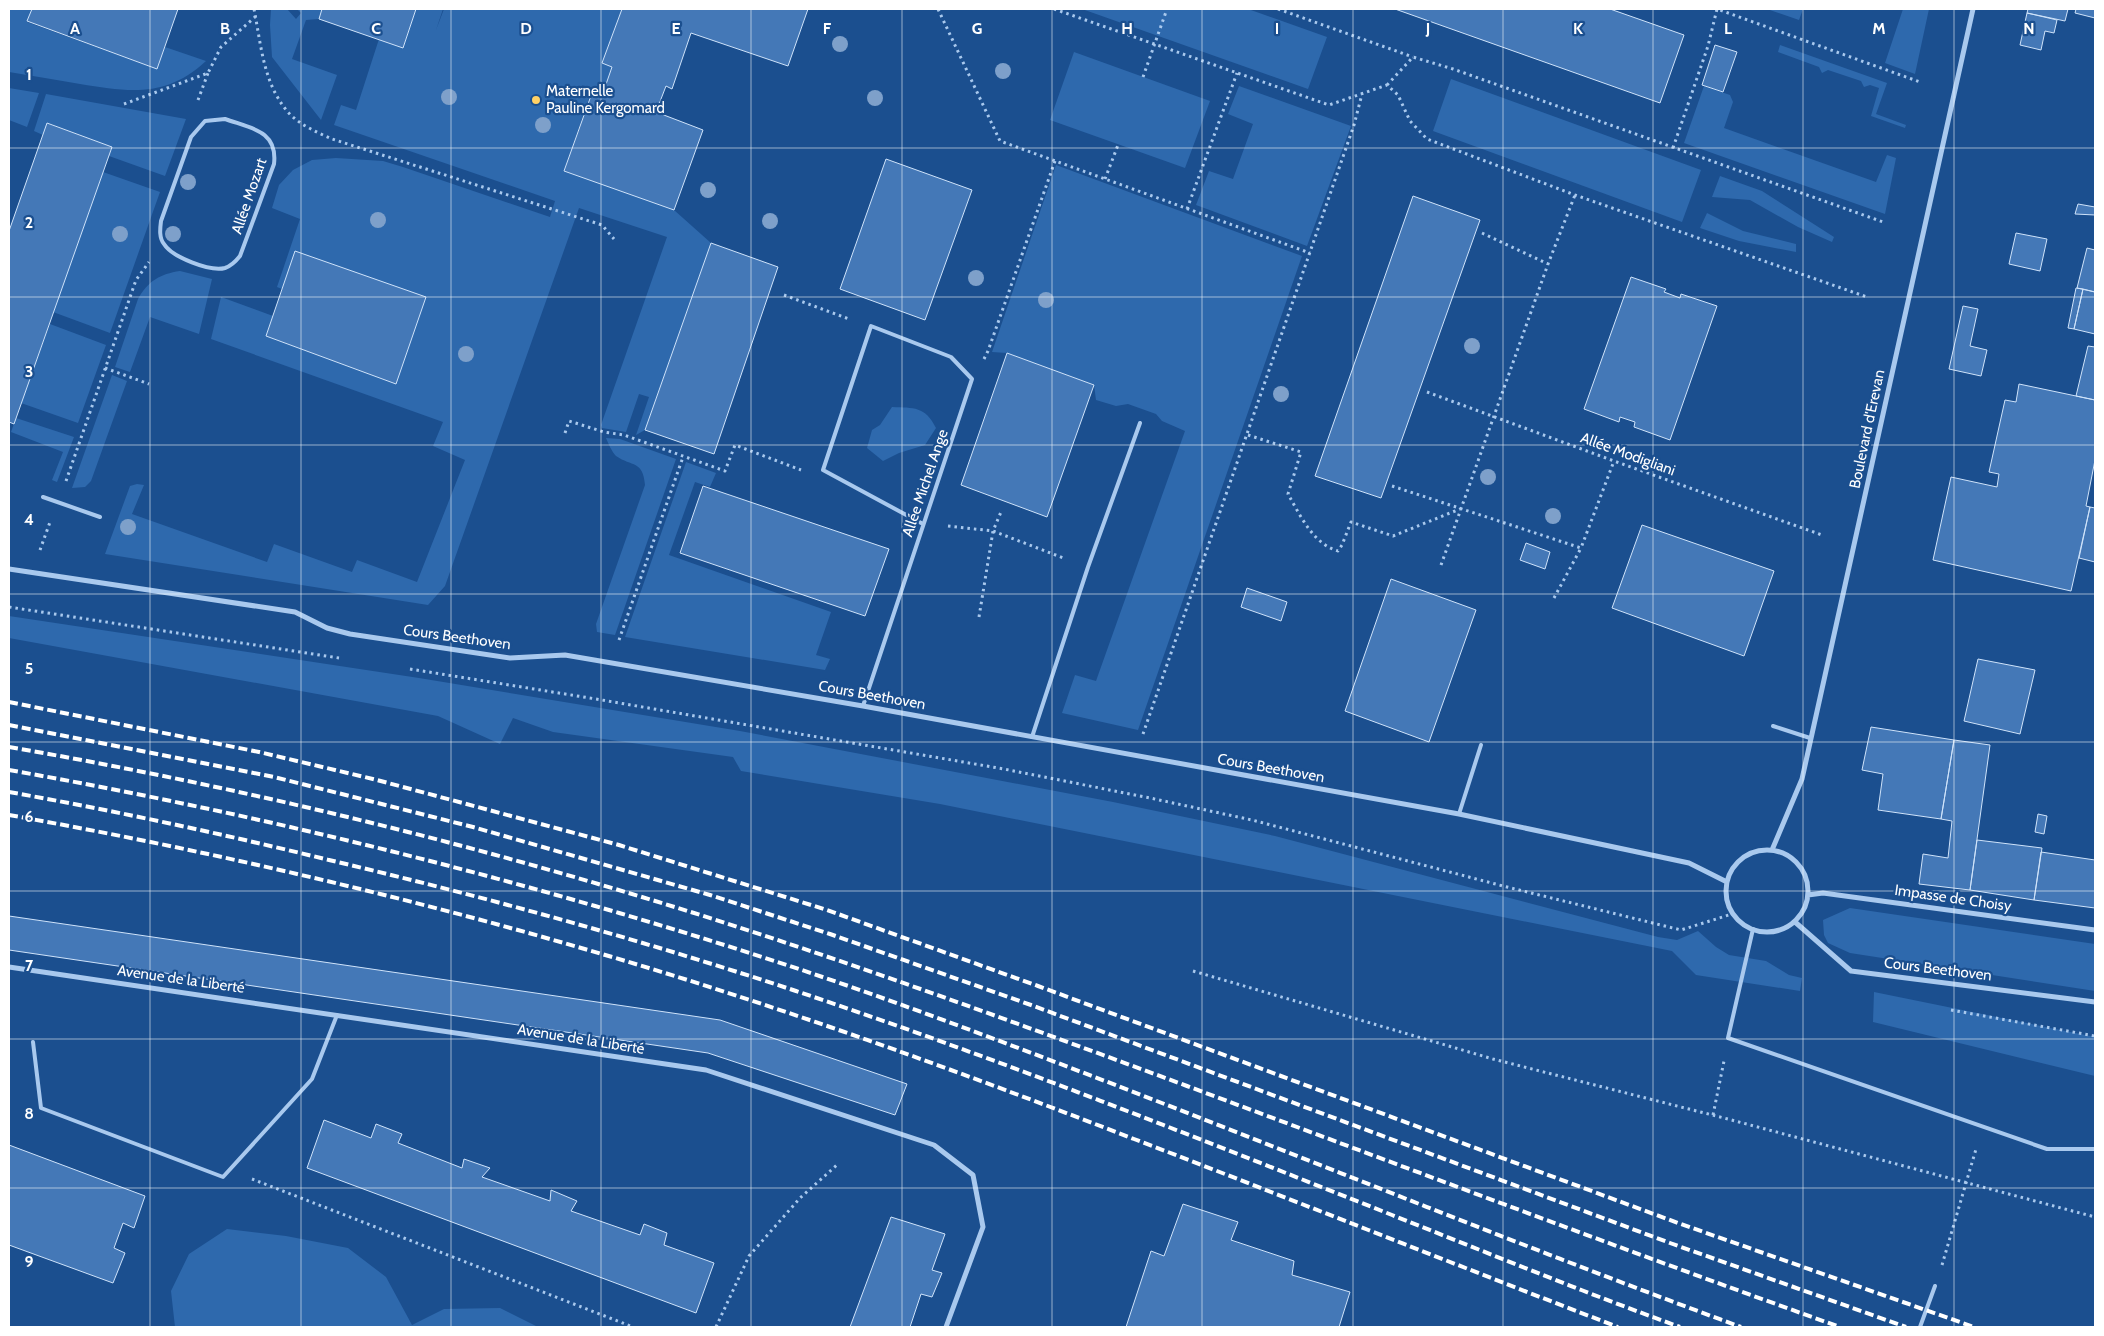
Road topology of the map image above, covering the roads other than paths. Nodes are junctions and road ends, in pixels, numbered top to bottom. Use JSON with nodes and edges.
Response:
{"nodes":[{"id":1,"x":1973,"y":9,"type":"edge"},
{"id":2,"x":163,"y":243,"type":"joint"},
{"id":3,"x":1140,"y":422,"type":"dead end"},
{"id":4,"x":43,"y":496,"type":"dead end"},
{"id":5,"x":100,"y":517,"type":"dead end"},
{"id":6,"x":923,"y":524,"type":"junction"},
{"id":7,"x":9,"y":569,"type":"edge"},
{"id":8,"x":863,"y":706,"type":"junction"},
{"id":9,"x":1774,"y":726,"type":"dead end"},
{"id":10,"x":1032,"y":737,"type":"junction"},
{"id":11,"x":1810,"y":738,"type":"junction"},
{"id":12,"x":1482,"y":745,"type":"dead end"},
{"id":13,"x":1459,"y":814,"type":"junction"},
{"id":14,"x":1772,"y":850,"type":"junction"},
{"id":15,"x":1727,"y":882,"type":"junction"},
{"id":16,"x":1808,"y":895,"type":"junction"},
{"id":17,"x":1795,"y":922,"type":"junction"},
{"id":18,"x":1753,"y":929,"type":"junction"},
{"id":19,"x":2095,"y":930,"type":"edge"},
{"id":20,"x":9,"y":967,"type":"edge"},
{"id":21,"x":2095,"y":1002,"type":"edge"},
{"id":22,"x":337,"y":1015,"type":"junction"},
{"id":23,"x":33,"y":1042,"type":"dead end"},
{"id":24,"x":2095,"y":1149,"type":"edge"},
{"id":25,"x":1935,"y":1286,"type":"road end"},
{"id":26,"x":946,"y":1327,"type":"edge"},
{"id":27,"x":1920,"y":1327,"type":"edge"}],
"edges":[{"from":1,"to":11,"type":"street","name":"Boulevard d'Erevan"},
{"from":2,"to":2,"type":"lane","name":"Allée Mozart"},
{"from":3,"to":10,"type":"lane"},
{"from":4,"to":5,"type":"lane"},
{"from":6,"to":6,"type":"lane","name":"Allée Michel Ange"},
{"from":6,"to":8,"type":"lane","name":"Allée Michel Ange"},
{"from":7,"to":8,"type":"street","name":"Cours Beethoven"},
{"from":8,"to":10,"type":"street","name":"Cours Beethoven"},
{"from":9,"to":11,"type":"lane"},
{"from":10,"to":13,"type":"street","name":"Cours Beethoven"},
{"from":11,"to":14,"type":"street","name":"Boulevard d'Erevan"},
{"from":12,"to":13,"type":"lane"},
{"from":13,"to":15,"type":"street","name":"Cours Beethoven"},
{"from":14,"to":15,"type":"street"},
{"from":14,"to":16,"type":"street"},
{"from":15,"to":18,"type":"street"},
{"from":16,"to":17,"type":"street"},
{"from":16,"to":19,"type":"street","name":"Impasse de Choisy"},
{"from":17,"to":18,"type":"street"},
{"from":17,"to":21,"type":"street","name":"Cours Beethoven"},
{"from":18,"to":24,"type":"lane"},
{"from":20,"to":22,"type":"street","name":"Avenue de la Liberté"},
{"from":22,"to":23,"type":"lane"},
{"from":22,"to":26,"type":"street","name":"Avenue de la Liberté"},
{"from":25,"to":27,"type":"lane"}]}
